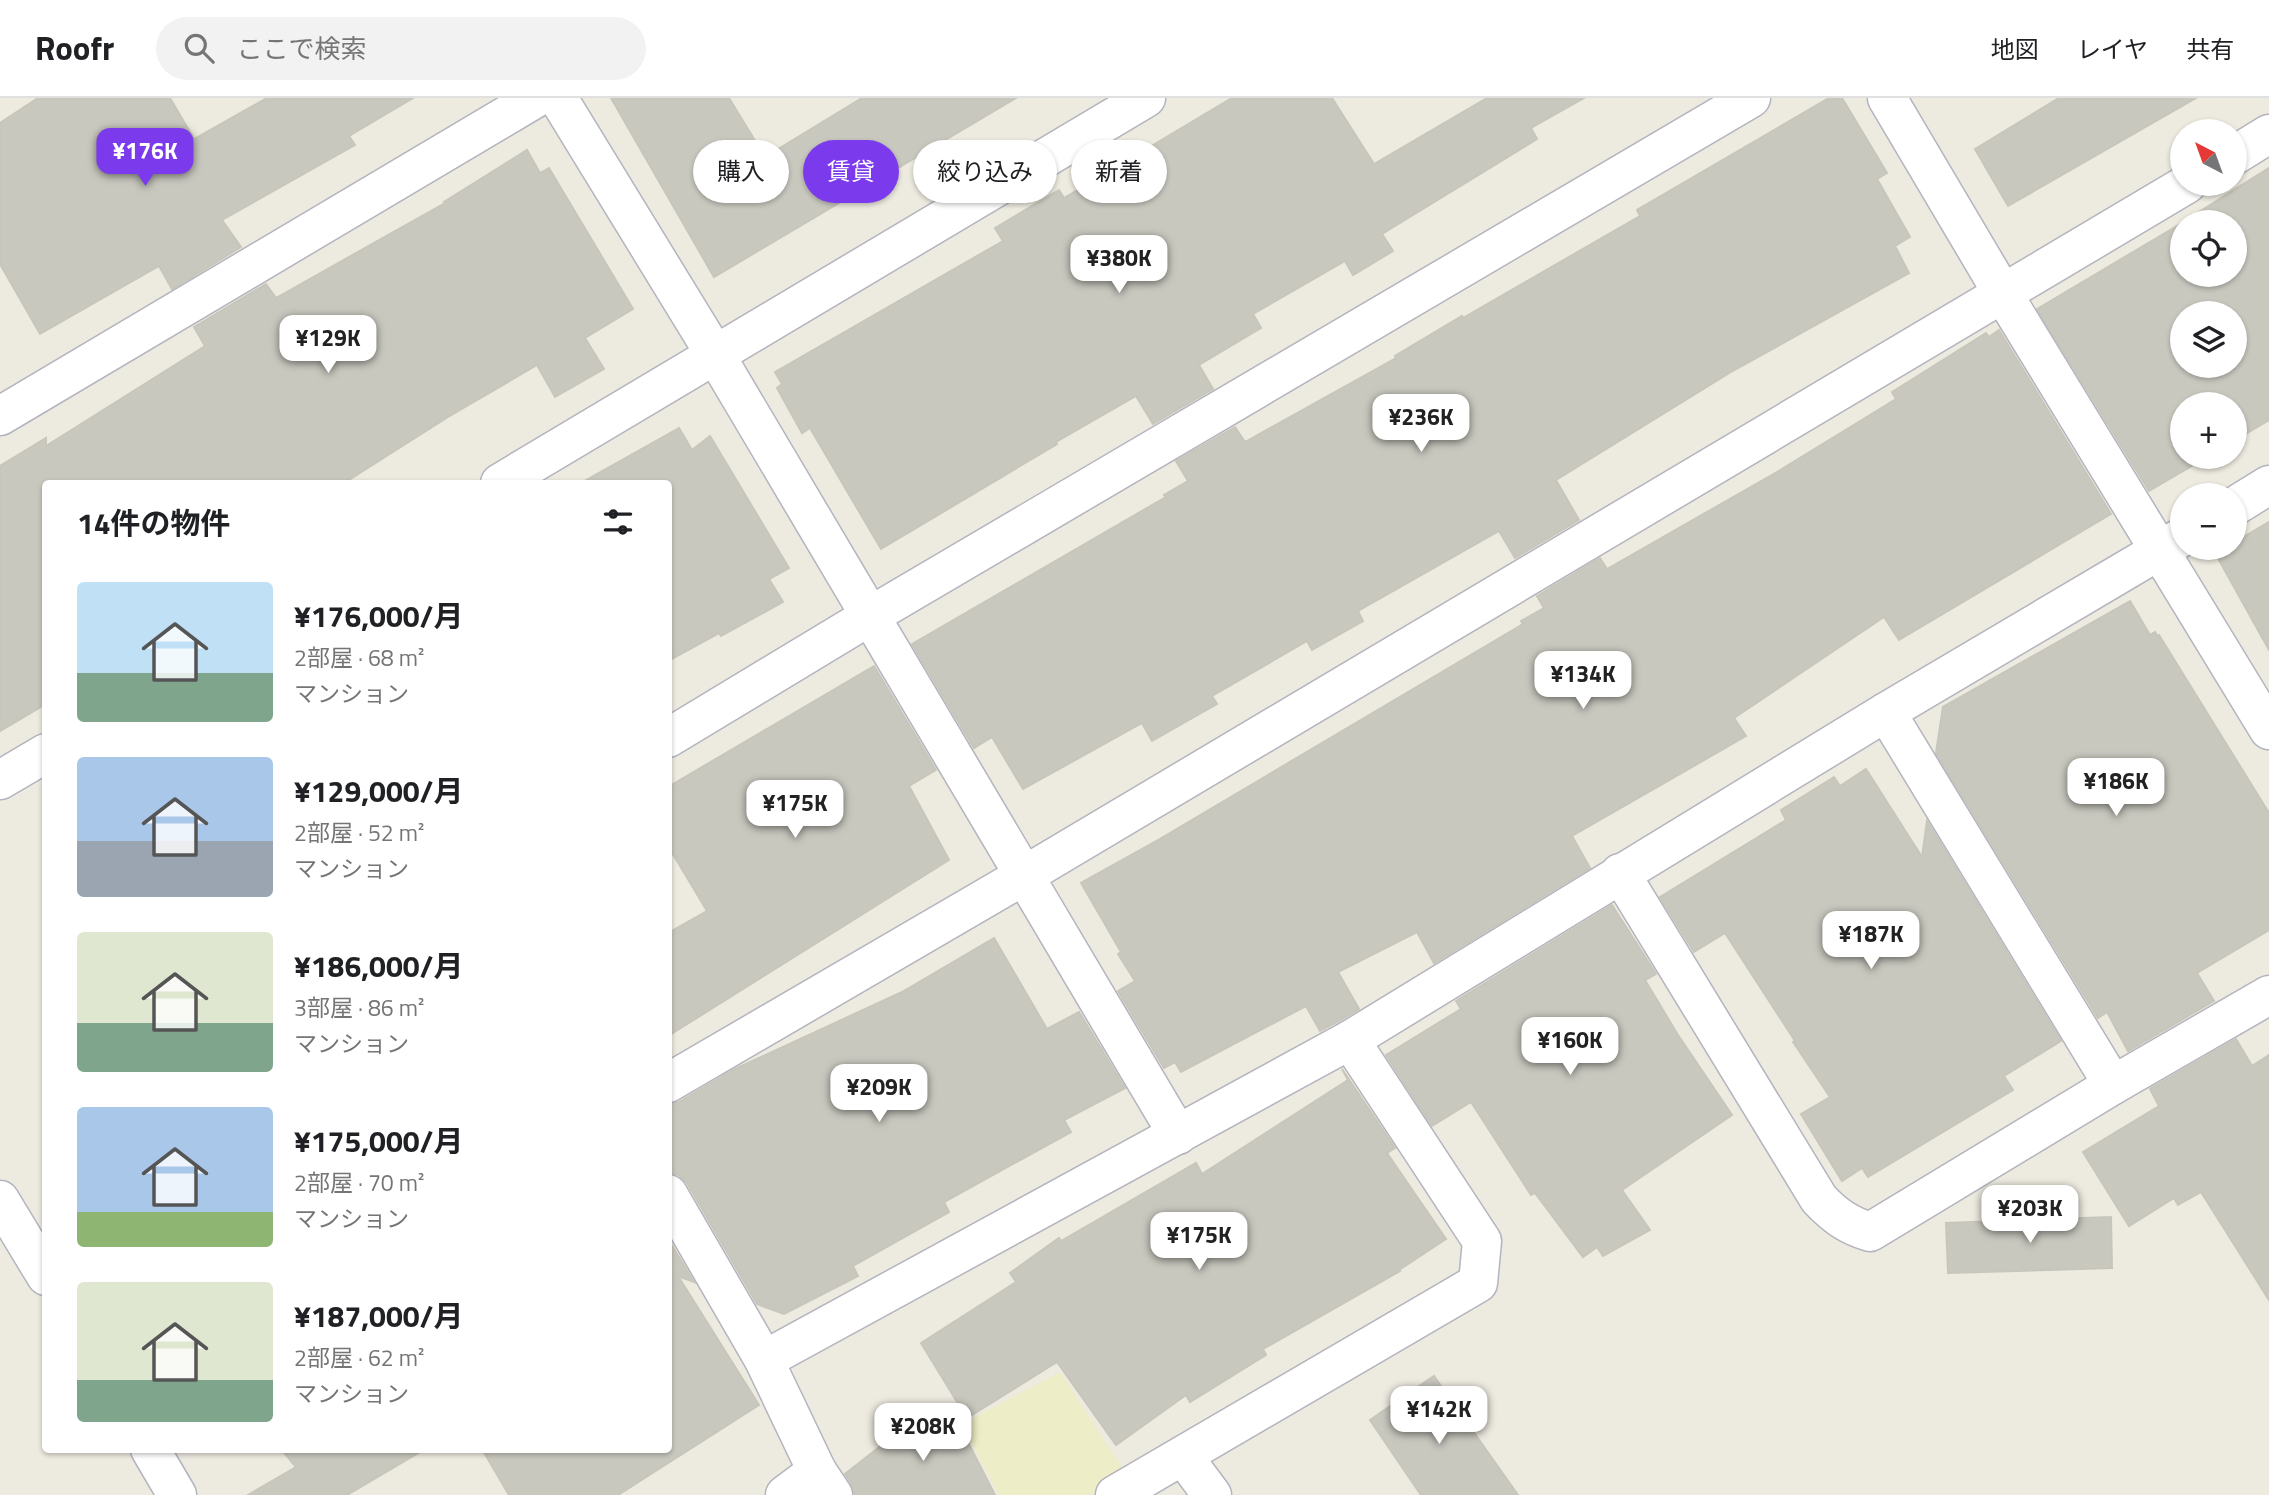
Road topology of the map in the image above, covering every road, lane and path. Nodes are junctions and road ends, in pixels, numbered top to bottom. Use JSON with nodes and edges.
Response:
{"nodes":[{"id":1,"x":536,"y":98,"type":"edge"},
{"id":2,"x":558,"y":98,"type":"edge"},
{"id":3,"x":1146,"y":98,"type":"edge"},
{"id":4,"x":1751,"y":98,"type":"edge"},
{"id":5,"x":1887,"y":98,"type":"edge"},
{"id":6,"x":2269,"y":134,"type":"edge"},
{"id":7,"x":2247,"y":148,"type":"edge"},
{"id":8,"x":2170,"y":194,"type":"edge"},
{"id":9,"x":2003,"y":294,"type":"junction"},
{"id":10,"x":716,"y":356,"type":"junction"},
{"id":11,"x":0,"y":416,"type":"edge"},
{"id":12,"x":505,"y":480,"type":"edge"},
{"id":13,"x":2269,"y":485,"type":"edge"},
{"id":14,"x":2247,"y":499,"type":"edge"},
{"id":15,"x":2170,"y":543,"type":"edge"},
{"id":16,"x":2170,"y":545,"type":"edge"},
{"id":17,"x":2179,"y":560,"type":"edge"},
{"id":18,"x":870,"y":616,"type":"junction"},
{"id":19,"x":1886,"y":712,"type":"junction"},
{"id":20,"x":2269,"y":730,"type":"edge"},
{"id":21,"x":672,"y":736,"type":"edge"},
{"id":22,"x":42,"y":754,"type":"edge"},
{"id":23,"x":0,"y":780,"type":"edge"},
{"id":24,"x":1620,"y":873,"type":"junction"},
{"id":25,"x":1025,"y":875,"type":"junction"},
{"id":26,"x":2269,"y":995,"type":"edge"},
{"id":27,"x":1350,"y":1040,"type":"junction"},
{"id":28,"x":672,"y":1081,"type":"edge"},
{"id":29,"x":2113,"y":1085,"type":"junction"},
{"id":30,"x":1178,"y":1135,"type":"junction"},
{"id":31,"x":0,"y":1200,"type":"edge"},
{"id":32,"x":672,"y":1201,"type":"edge"},
{"id":33,"x":42,"y":1269,"type":"edge"},
{"id":34,"x":764,"y":1360,"type":"junction"},
{"id":35,"x":152,"y":1453,"type":"edge"},
{"id":36,"x":1184,"y":1456,"type":"junction"},
{"id":37,"x":825,"y":1483,"type":"edge"},
{"id":38,"x":177,"y":1495,"type":"edge"},
{"id":39,"x":785,"y":1495,"type":"edge"},
{"id":40,"x":1115,"y":1495,"type":"edge"},
{"id":41,"x":1212,"y":1495,"type":"edge"}],
"edges":[{"from":1,"to":11,"type":"street"},
{"from":2,"to":10,"type":"street"},
{"from":3,"to":10,"type":"street"},
{"from":4,"to":18,"type":"street"},
{"from":5,"to":9,"type":"street"},
{"from":6,"to":7,"type":"street"},
{"from":8,"to":9,"type":"street"},
{"from":9,"to":15,"type":"street"},
{"from":9,"to":25,"type":"street"},
{"from":10,"to":12,"type":"street"},
{"from":10,"to":18,"type":"street"},
{"from":13,"to":14,"type":"street"},
{"from":16,"to":19,"type":"street"},
{"from":17,"to":20,"type":"street"},
{"from":18,"to":21,"type":"street"},
{"from":18,"to":25,"type":"street"},
{"from":19,"to":24,"type":"street"},
{"from":19,"to":29,"type":"street"},
{"from":22,"to":23,"type":"street"},
{"from":24,"to":27,"type":"street"},
{"from":24,"to":29,"type":"street"},
{"from":25,"to":28,"type":"street"},
{"from":25,"to":30,"type":"street"},
{"from":26,"to":29,"type":"street"},
{"from":27,"to":30,"type":"street"},
{"from":27,"to":36,"type":"street"},
{"from":30,"to":34,"type":"street"},
{"from":31,"to":33,"type":"street"},
{"from":32,"to":34,"type":"street"},
{"from":34,"to":37,"type":"street"},
{"from":35,"to":38,"type":"street"},
{"from":36,"to":40,"type":"street"},
{"from":36,"to":41,"type":"street"},
{"from":37,"to":39,"type":"street"}]}
